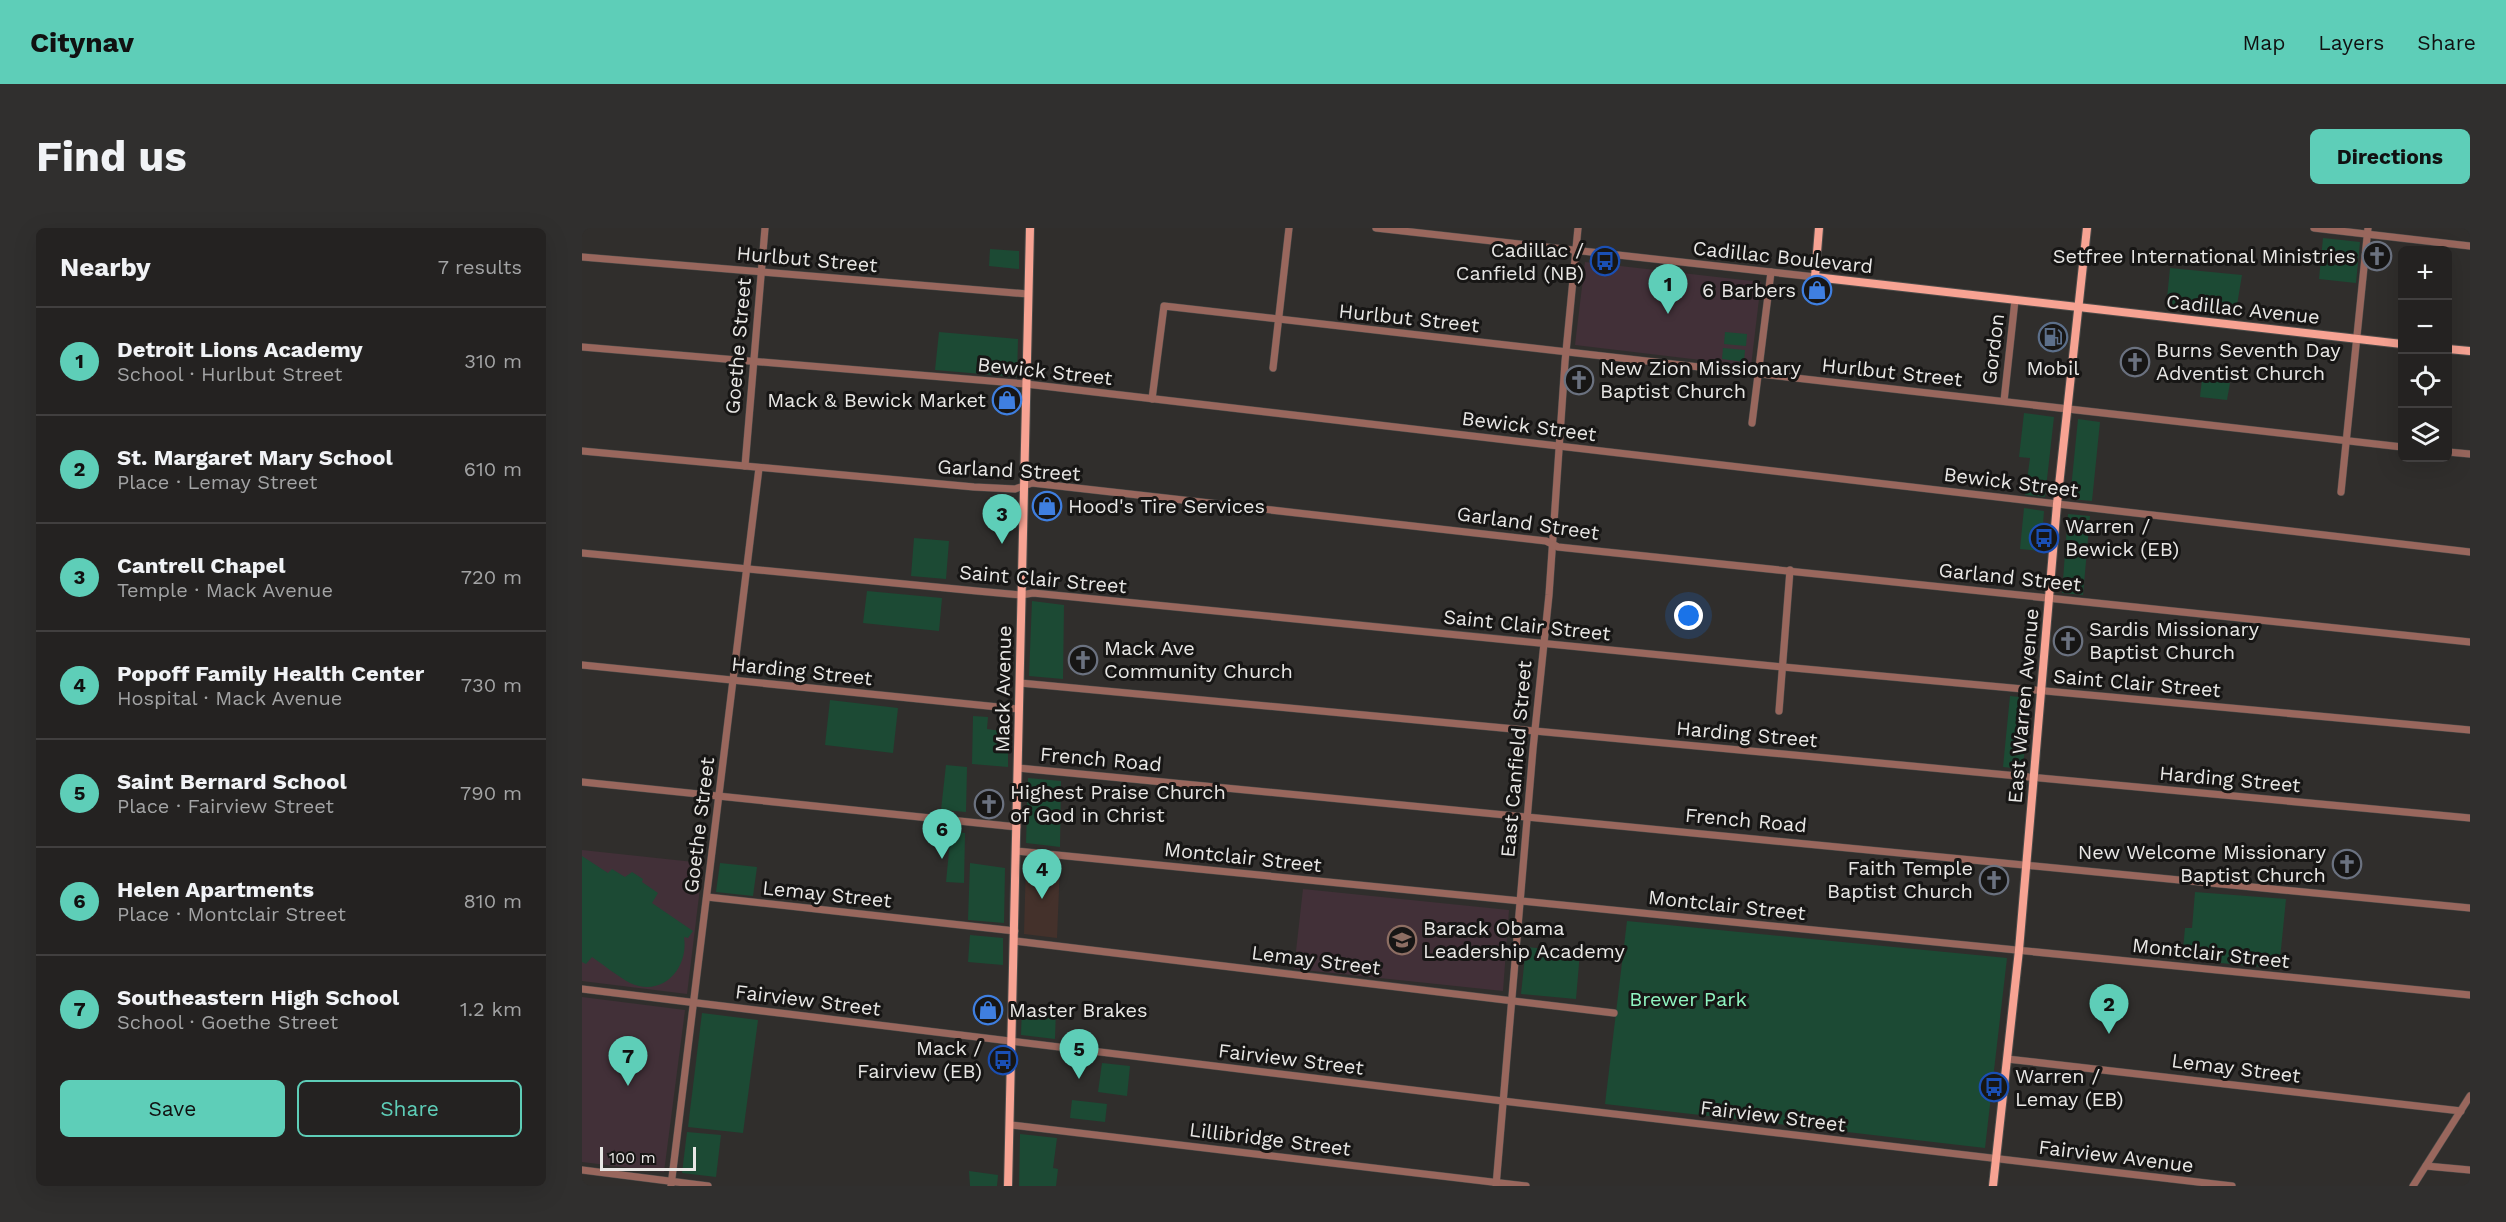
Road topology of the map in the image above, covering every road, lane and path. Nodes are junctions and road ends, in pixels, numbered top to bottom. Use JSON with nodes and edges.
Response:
{"nodes":[{"id":1,"x":765,"y":228,"type":"edge"},
{"id":2,"x":1030,"y":228,"type":"edge"},
{"id":3,"x":1289,"y":228,"type":"edge"},
{"id":4,"x":1376,"y":228,"type":"edge"},
{"id":5,"x":1578,"y":228,"type":"edge"},
{"id":6,"x":1820,"y":228,"type":"edge"},
{"id":7,"x":2087,"y":228,"type":"edge"},
{"id":8,"x":2314,"y":228,"type":"edge"},
{"id":9,"x":2368,"y":231,"type":"edge"},
{"id":10,"x":2470,"y":246,"type":"edge"},
{"id":11,"x":1576,"y":250,"type":"junction"},
{"id":12,"x":582,"y":257,"type":"edge"},
{"id":13,"x":761,"y":271,"type":"junction"},
{"id":14,"x":1771,"y":272,"type":"junction"},
{"id":15,"x":1815,"y":277,"type":"junction"},
{"id":16,"x":1028,"y":294,"type":"junction"},
{"id":17,"x":2015,"y":300,"type":"junction"},
{"id":18,"x":2080,"y":307,"type":"junction"},
{"id":19,"x":1279,"y":320,"type":"junction"},
{"id":20,"x":2357,"y":339,"type":"junction"},
{"id":21,"x":2398,"y":343,"type":"edge"},
{"id":22,"x":582,"y":347,"type":"edge"},
{"id":23,"x":2452,"y":349,"type":"edge"},
{"id":24,"x":2470,"y":351,"type":"edge"},
{"id":25,"x":1566,"y":352,"type":"junction"},
{"id":26,"x":753,"y":361,"type":"junction"},
{"id":27,"x":1273,"y":368,"type":"dead end"},
{"id":28,"x":1758,"y":373,"type":"junction"},
{"id":29,"x":1026,"y":384,"type":"junction"},
{"id":30,"x":1152,"y":399,"type":"junction"},
{"id":31,"x":2004,"y":401,"type":"junction"},
{"id":32,"x":2067,"y":408,"type":"junction"},
{"id":33,"x":1752,"y":423,"type":"dead end"},
{"id":34,"x":2346,"y":440,"type":"junction"},
{"id":35,"x":1558,"y":446,"type":"junction"},
{"id":36,"x":2398,"y":446,"type":"edge"},
{"id":37,"x":582,"y":451,"type":"edge"},
{"id":38,"x":2452,"y":452,"type":"edge"},
{"id":39,"x":2470,"y":454,"type":"edge"},
{"id":40,"x":745,"y":466,"type":"junction"},
{"id":41,"x":759,"y":468,"type":"junction"},
{"id":42,"x":1024,"y":487,"type":"junction"},
{"id":43,"x":2340,"y":492,"type":"dead end"},
{"id":44,"x":2057,"y":504,"type":"junction"},
{"id":45,"x":1552,"y":542,"type":"junction"},
{"id":46,"x":2470,"y":552,"type":"edge"},
{"id":47,"x":582,"y":553,"type":"edge"},
{"id":48,"x":748,"y":569,"type":"junction"},
{"id":49,"x":1790,"y":570,"type":"junction"},
{"id":50,"x":1021,"y":595,"type":"junction"},
{"id":51,"x":2049,"y":597,"type":"junction"},
{"id":52,"x":2470,"y":642,"type":"edge"},
{"id":53,"x":1544,"y":643,"type":"junction"},
{"id":54,"x":582,"y":664,"type":"edge"},
{"id":55,"x":1783,"y":667,"type":"junction"},
{"id":56,"x":734,"y":680,"type":"junction"},
{"id":57,"x":1020,"y":683,"type":"junction"},
{"id":58,"x":2041,"y":690,"type":"junction"},
{"id":59,"x":1019,"y":709,"type":"junction"},
{"id":60,"x":1779,"y":711,"type":"dead end"},
{"id":61,"x":2470,"y":730,"type":"edge"},
{"id":62,"x":1534,"y":731,"type":"junction"},
{"id":63,"x":1018,"y":768,"type":"junction"},
{"id":64,"x":2034,"y":777,"type":"junction"},
{"id":65,"x":582,"y":782,"type":"edge"},
{"id":66,"x":720,"y":796,"type":"junction"},
{"id":67,"x":1527,"y":816,"type":"junction"},
{"id":68,"x":2470,"y":818,"type":"edge"},
{"id":69,"x":1017,"y":827,"type":"junction"},
{"id":70,"x":1016,"y":851,"type":"junction"},
{"id":71,"x":2027,"y":864,"type":"junction"},
{"id":72,"x":707,"y":897,"type":"junction"},
{"id":73,"x":1520,"y":901,"type":"junction"},
{"id":74,"x":2470,"y":908,"type":"edge"},
{"id":75,"x":1015,"y":931,"type":"junction"},
{"id":76,"x":1015,"y":941,"type":"junction"},
{"id":77,"x":2019,"y":950,"type":"junction"},
{"id":78,"x":582,"y":989,"type":"edge"},
{"id":79,"x":2470,"y":995,"type":"edge"},
{"id":80,"x":1512,"y":999,"type":"junction"},
{"id":81,"x":694,"y":1003,"type":"junction"},
{"id":82,"x":1614,"y":1013,"type":"dead end"},
{"id":83,"x":1012,"y":1042,"type":"junction"},
{"id":84,"x":2007,"y":1059,"type":"junction"},
{"id":85,"x":2470,"y":1096,"type":"edge"},
{"id":86,"x":1503,"y":1101,"type":"junction"},
{"id":87,"x":2461,"y":1111,"type":"junction"},
{"id":88,"x":1011,"y":1125,"type":"junction"},
{"id":89,"x":1996,"y":1160,"type":"junction"},
{"id":90,"x":2426,"y":1166,"type":"junction"},
{"id":91,"x":582,"y":1170,"type":"edge"},
{"id":92,"x":2470,"y":1170,"type":"edge"},
{"id":93,"x":671,"y":1184,"type":"edge"},
{"id":94,"x":1496,"y":1184,"type":"edge"},
{"id":95,"x":708,"y":1186,"type":"edge"},
{"id":96,"x":1008,"y":1186,"type":"edge"},
{"id":97,"x":1526,"y":1186,"type":"edge"},
{"id":98,"x":1993,"y":1186,"type":"edge"},
{"id":99,"x":2232,"y":1186,"type":"edge"},
{"id":100,"x":2413,"y":1186,"type":"edge"}],
"edges":[{"from":1,"to":13,"type":"street","name":"Goethe Street"},
{"from":2,"to":16,"type":"main road","name":"Mack Avenue"},
{"from":3,"to":19,"type":"street"},
{"from":4,"to":11,"type":"street","name":"Cadillac Boulevard"},
{"from":5,"to":11,"type":"street","name":"East Canfield Street"},
{"from":6,"to":15,"type":"main road"},
{"from":7,"to":18,"type":"main road","name":"East Warren Avenue"},
{"from":8,"to":9,"type":"street"},
{"from":9,"to":10,"type":"street"},
{"from":9,"to":20,"type":"street"},
{"from":11,"to":14,"type":"street","name":"Cadillac Boulevard"},
{"from":11,"to":25,"type":"street","name":"East Canfield Street"},
{"from":12,"to":13,"type":"street","name":"Hurlbut Street"},
{"from":13,"to":16,"type":"street","name":"Hurlbut Street"},
{"from":13,"to":26,"type":"street","name":"Goethe Street"},
{"from":14,"to":15,"type":"street","name":"Cadillac Boulevard"},
{"from":14,"to":28,"type":"street"},
{"from":15,"to":17,"type":"main road","name":"Cadillac Boulevard"},
{"from":16,"to":29,"type":"main road","name":"Mack Avenue"},
{"from":17,"to":18,"type":"main road","name":"Cadillac Boulevard"},
{"from":17,"to":31,"type":"street","name":"Gordon"},
{"from":18,"to":20,"type":"main road","name":"Cadillac Avenue"},
{"from":18,"to":32,"type":"main road","name":"East Warren Avenue"},
{"from":19,"to":25,"type":"street","name":"Hurlbut Street"},
{"from":19,"to":27,"type":"street"},
{"from":19,"to":30,"type":"street","name":"Hurlbut Street"},
{"from":20,"to":21,"type":"main road","name":"Cadillac Avenue"},
{"from":20,"to":34,"type":"street"},
{"from":22,"to":26,"type":"street","name":"Bewick Street"},
{"from":23,"to":24,"type":"main road"},
{"from":25,"to":28,"type":"street","name":"Hurlbut Street"},
{"from":25,"to":35,"type":"street","name":"East Canfield Street"},
{"from":26,"to":29,"type":"street","name":"Bewick Street"},
{"from":26,"to":40,"type":"street","name":"Goethe Street"},
{"from":28,"to":31,"type":"street","name":"Hurlbut Street"},
{"from":28,"to":33,"type":"street"},
{"from":29,"to":30,"type":"street","name":"Bewick Street"},
{"from":29,"to":42,"type":"main road","name":"Mack Avenue"},
{"from":30,"to":35,"type":"street","name":"Bewick Street"},
{"from":31,"to":32,"type":"street","name":"Hurlbut Street"},
{"from":32,"to":34,"type":"street","name":"Hurlbut Street"},
{"from":32,"to":44,"type":"main road","name":"East Warren Avenue"},
{"from":34,"to":36,"type":"street","name":"Hurlbut Street"},
{"from":34,"to":43,"type":"street"},
{"from":35,"to":44,"type":"street","name":"Bewick Street"},
{"from":35,"to":45,"type":"street","name":"East Canfield Street"},
{"from":37,"to":40,"type":"street","name":"Garland Street"},
{"from":38,"to":39,"type":"street"},
{"from":40,"to":41,"type":"street","name":"Garland Street"},
{"from":41,"to":42,"type":"street","name":"Garland Street"},
{"from":41,"to":48,"type":"street","name":"Goethe Street"},
{"from":42,"to":45,"type":"street","name":"Garland Street"},
{"from":42,"to":50,"type":"main road","name":"Mack Avenue"},
{"from":44,"to":46,"type":"street","name":"Bewick Street"},
{"from":44,"to":51,"type":"main road","name":"East Warren Avenue"},
{"from":45,"to":49,"type":"street","name":"Garland Street"},
{"from":45,"to":53,"type":"street","name":"East Canfield Street"},
{"from":47,"to":48,"type":"street","name":"Saint Clair Street"},
{"from":48,"to":50,"type":"street","name":"Saint Clair Street"},
{"from":48,"to":56,"type":"street","name":"Goethe Street"},
{"from":49,"to":51,"type":"street","name":"Garland Street"},
{"from":49,"to":55,"type":"street"},
{"from":50,"to":53,"type":"street","name":"Saint Clair Street"},
{"from":50,"to":57,"type":"main road","name":"Mack Avenue"},
{"from":51,"to":52,"type":"street","name":"Garland Street"},
{"from":51,"to":58,"type":"main road","name":"East Warren Avenue"},
{"from":53,"to":55,"type":"street","name":"Saint Clair Street"},
{"from":53,"to":62,"type":"street","name":"East Canfield Street"},
{"from":54,"to":56,"type":"street","name":"Harding Street"},
{"from":55,"to":58,"type":"street","name":"Saint Clair Street"},
{"from":55,"to":60,"type":"street"},
{"from":56,"to":59,"type":"street","name":"Harding Street"},
{"from":56,"to":66,"type":"street","name":"Goethe Street"},
{"from":57,"to":59,"type":"main road","name":"Mack Avenue"},
{"from":57,"to":62,"type":"street","name":"Harding Street"},
{"from":58,"to":61,"type":"street","name":"Saint Clair Street"},
{"from":58,"to":64,"type":"main road","name":"East Warren Avenue"},
{"from":59,"to":63,"type":"main road","name":"Mack Avenue"},
{"from":62,"to":64,"type":"street","name":"Harding Street"},
{"from":62,"to":67,"type":"street","name":"East Canfield Street"},
{"from":63,"to":67,"type":"street","name":"French Road"},
{"from":63,"to":69,"type":"main road","name":"Mack Avenue"},
{"from":64,"to":68,"type":"street","name":"Harding Street"},
{"from":64,"to":71,"type":"main road","name":"East Warren Avenue"},
{"from":65,"to":66,"type":"street"},
{"from":66,"to":69,"type":"street"},
{"from":66,"to":72,"type":"street","name":"Goethe Street"},
{"from":67,"to":71,"type":"street","name":"French Road"},
{"from":67,"to":73,"type":"street","name":"East Canfield Street"},
{"from":69,"to":70,"type":"main road","name":"Mack Avenue"},
{"from":70,"to":73,"type":"street","name":"Montclair Street"},
{"from":70,"to":75,"type":"main road","name":"Mack Avenue"},
{"from":71,"to":74,"type":"street","name":"French Road"},
{"from":71,"to":77,"type":"main road","name":"East Warren Avenue"},
{"from":72,"to":75,"type":"street","name":"Lemay Street"},
{"from":72,"to":81,"type":"street","name":"Goethe Street"},
{"from":73,"to":77,"type":"street","name":"Montclair Street"},
{"from":73,"to":80,"type":"street","name":"East Canfield Street"},
{"from":75,"to":76,"type":"main road","name":"Mack Avenue"},
{"from":76,"to":80,"type":"street","name":"Lemay Street"},
{"from":76,"to":83,"type":"main road","name":"Mack Avenue"},
{"from":77,"to":79,"type":"street","name":"Montclair Street"},
{"from":77,"to":84,"type":"main road","name":"East Warren Avenue"},
{"from":78,"to":81,"type":"street","name":"Fairview Street"},
{"from":80,"to":82,"type":"street","name":"Lemay Street"},
{"from":80,"to":86,"type":"street","name":"East Canfield Street"},
{"from":81,"to":83,"type":"street","name":"Fairview Street"},
{"from":81,"to":93,"type":"street","name":"Goethe Street"},
{"from":83,"to":86,"type":"street","name":"Fairview Street"},
{"from":83,"to":88,"type":"main road","name":"Mack Avenue"},
{"from":84,"to":87,"type":"street","name":"Lemay Street"},
{"from":84,"to":89,"type":"main road","name":"East Warren Avenue"},
{"from":85,"to":87,"type":"street"},
{"from":86,"to":89,"type":"street","name":"Fairview Street"},
{"from":86,"to":94,"type":"street","name":"East Canfield Street"},
{"from":87,"to":90,"type":"street"},
{"from":88,"to":94,"type":"street","name":"Lillibridge Street"},
{"from":88,"to":96,"type":"main road","name":"Mack Avenue"},
{"from":89,"to":98,"type":"main road","name":"East Warren Avenue"},
{"from":89,"to":99,"type":"street","name":"Fairview Avenue"},
{"from":90,"to":92,"type":"street"},
{"from":90,"to":100,"type":"street"},
{"from":91,"to":93,"type":"street"},
{"from":93,"to":95,"type":"street"},
{"from":94,"to":97,"type":"street","name":"Lillibridge Street"}]}
